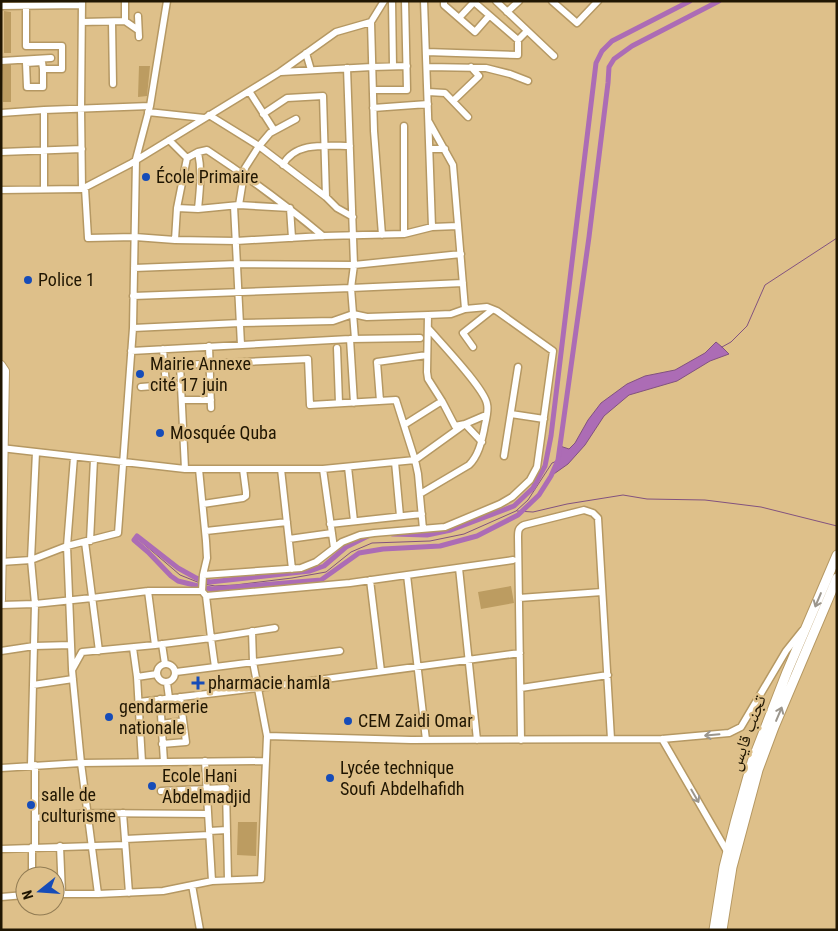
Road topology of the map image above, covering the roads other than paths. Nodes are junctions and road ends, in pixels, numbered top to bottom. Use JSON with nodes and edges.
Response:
{"nodes":[{"id":1,"x":125,"y":1,"type":"edge"},
{"id":2,"x":167,"y":1,"type":"edge"},
{"id":3,"x":384,"y":1,"type":"edge"},
{"id":4,"x":392,"y":1,"type":"edge"},
{"id":5,"x":405,"y":1,"type":"edge"},
{"id":6,"x":424,"y":1,"type":"edge"},
{"id":7,"x":444,"y":1,"type":"edge"},
{"id":8,"x":496,"y":1,"type":"edge"},
{"id":9,"x":519,"y":1,"type":"edge"},
{"id":10,"x":552,"y":1,"type":"edge"},
{"id":11,"x":598,"y":1,"type":"edge"},
{"id":12,"x":474,"y":2,"type":"edge"},
{"id":13,"x":82,"y":3,"type":"edge"},
{"id":14,"x":1,"y":6,"type":"edge"},
{"id":15,"x":26,"y":6,"type":"junction"},
{"id":16,"x":507,"y":12,"type":"junction"},
{"id":17,"x":138,"y":16,"type":"dead end"},
{"id":18,"x":489,"y":16,"type":"junction"},
{"id":19,"x":459,"y":18,"type":"junction"},
{"id":20,"x":125,"y":21,"type":"junction"},
{"id":21,"x":82,"y":22,"type":"junction"},
{"id":22,"x":112,"y":22,"type":"junction"},
{"id":23,"x":371,"y":22,"type":"junction"},
{"id":24,"x":527,"y":31,"type":"junction"},
{"id":25,"x":518,"y":40,"type":"junction"},
{"id":26,"x":51,"y":46,"type":"junction"},
{"id":27,"x":426,"y":52,"type":"junction"},
{"id":28,"x":306,"y":53,"type":"junction"},
{"id":29,"x":554,"y":56,"type":"dead end"},
{"id":30,"x":51,"y":58,"type":"junction"},
{"id":31,"x":1,"y":61,"type":"edge"},
{"id":32,"x":372,"y":66,"type":"junction"},
{"id":33,"x":393,"y":66,"type":"junction"},
{"id":34,"x":407,"y":66,"type":"junction"},
{"id":35,"x":427,"y":67,"type":"junction"},
{"id":36,"x":347,"y":68,"type":"junction"},
{"id":37,"x":471,"y":68,"type":"junction"},
{"id":38,"x":42,"y":69,"type":"junction"},
{"id":39,"x":52,"y":69,"type":"junction"},
{"id":40,"x":311,"y":70,"type":"junction"},
{"id":41,"x":280,"y":72,"type":"junction"},
{"id":42,"x":528,"y":81,"type":"dead end"},
{"id":43,"x":113,"y":84,"type":"dead end"},
{"id":44,"x":373,"y":90,"type":"junction"},
{"id":45,"x":249,"y":91,"type":"junction"},
{"id":46,"x":428,"y":92,"type":"junction"},
{"id":47,"x":452,"y":101,"type":"junction"},
{"id":48,"x":428,"y":104,"type":"junction"},
{"id":49,"x":373,"y":108,"type":"junction"},
{"id":50,"x":81,"y":109,"type":"junction"},
{"id":51,"x":149,"y":109,"type":"junction"},
{"id":52,"x":44,"y":110,"type":"junction"},
{"id":53,"x":1,"y":113,"type":"edge"},
{"id":54,"x":263,"y":114,"type":"junction"},
{"id":55,"x":207,"y":116,"type":"junction"},
{"id":56,"x":468,"y":117,"type":"dead end"},
{"id":57,"x":296,"y":119,"type":"dead end"},
{"id":58,"x":429,"y":120,"type":"junction"},
{"id":59,"x":404,"y":126,"type":"dead end"},
{"id":60,"x":274,"y":130,"type":"junction"},
{"id":61,"x":169,"y":140,"type":"junction"},
{"id":62,"x":325,"y":145,"type":"junction"},
{"id":63,"x":258,"y":146,"type":"junction"},
{"id":64,"x":350,"y":146,"type":"junction"},
{"id":65,"x":82,"y":149,"type":"junction"},
{"id":66,"x":445,"y":149,"type":"junction"},
{"id":67,"x":430,"y":150,"type":"junction"},
{"id":68,"x":44,"y":151,"type":"junction"},
{"id":69,"x":1,"y":152,"type":"edge"},
{"id":70,"x":198,"y":152,"type":"junction"},
{"id":71,"x":187,"y":158,"type":"junction"},
{"id":72,"x":136,"y":160,"type":"junction"},
{"id":73,"x":283,"y":164,"type":"junction"},
{"id":74,"x":244,"y":174,"type":"junction"},
{"id":75,"x":84,"y":188,"type":"junction"},
{"id":76,"x":44,"y":189,"type":"junction"},
{"id":77,"x":1,"y":190,"type":"edge"},
{"id":78,"x":326,"y":196,"type":"junction"},
{"id":79,"x":236,"y":206,"type":"junction"},
{"id":80,"x":177,"y":208,"type":"junction"},
{"id":81,"x":290,"y":208,"type":"junction"},
{"id":82,"x":198,"y":209,"type":"junction"},
{"id":83,"x":352,"y":217,"type":"junction"},
{"id":84,"x":458,"y":226,"type":"junction"},
{"id":85,"x":432,"y":227,"type":"junction"},
{"id":86,"x":404,"y":234,"type":"junction"},
{"id":87,"x":382,"y":235,"type":"junction"},
{"id":88,"x":135,"y":236,"type":"junction"},
{"id":89,"x":323,"y":236,"type":"junction"},
{"id":90,"x":352,"y":236,"type":"junction"},
{"id":91,"x":292,"y":238,"type":"junction"},
{"id":92,"x":175,"y":240,"type":"junction"},
{"id":93,"x":236,"y":241,"type":"junction"},
{"id":94,"x":461,"y":254,"type":"junction"},
{"id":95,"x":237,"y":264,"type":"junction"},
{"id":96,"x":354,"y":265,"type":"junction"},
{"id":97,"x":134,"y":268,"type":"junction"},
{"id":98,"x":463,"y":283,"type":"junction"},
{"id":99,"x":351,"y":288,"type":"junction"},
{"id":100,"x":238,"y":292,"type":"junction"},
{"id":101,"x":134,"y":296,"type":"junction"},
{"id":102,"x":465,"y":309,"type":"junction"},
{"id":103,"x":492,"y":310,"type":"junction"},
{"id":104,"x":353,"y":314,"type":"junction"},
{"id":105,"x":428,"y":315,"type":"junction"},
{"id":106,"x":240,"y":323,"type":"junction"},
{"id":107,"x":133,"y":328,"type":"junction"},
{"id":108,"x":428,"y":328,"type":"junction"},
{"id":109,"x":420,"y":338,"type":"dead end"},
{"id":110,"x":353,"y":339,"type":"junction"},
{"id":111,"x":241,"y":345,"type":"junction"},
{"id":112,"x":209,"y":346,"type":"junction"},
{"id":113,"x":473,"y":346,"type":"dead end"},
{"id":114,"x":337,"y":348,"type":"dead end"},
{"id":115,"x":163,"y":349,"type":"junction"},
{"id":116,"x":131,"y":350,"type":"junction"},
{"id":117,"x":427,"y":355,"type":"junction"},
{"id":118,"x":210,"y":364,"type":"junction"},
{"id":119,"x":1,"y":365,"type":"edge"},
{"id":120,"x":518,"y":367,"type":"dead end"},
{"id":121,"x":166,"y":384,"type":"junction"},
{"id":122,"x":181,"y":385,"type":"junction"},
{"id":123,"x":141,"y":387,"type":"dead end"},
{"id":124,"x":182,"y":400,"type":"junction"},
{"id":125,"x":211,"y":400,"type":"junction"},
{"id":126,"x":380,"y":401,"type":"junction"},
{"id":127,"x":442,"y":401,"type":"junction"},
{"id":128,"x":354,"y":402,"type":"junction"},
{"id":129,"x":339,"y":404,"type":"junction"},
{"id":130,"x":211,"y":408,"type":"dead end"},
{"id":131,"x":511,"y":414,"type":"junction"},
{"id":132,"x":486,"y":415,"type":"junction"},
{"id":133,"x":544,"y":419,"type":"junction"},
{"id":134,"x":465,"y":424,"type":"junction"},
{"id":135,"x":404,"y":425,"type":"junction"},
{"id":136,"x":482,"y":442,"type":"junction"},
{"id":137,"x":2,"y":449,"type":"edge"},
{"id":138,"x":36,"y":452,"type":"junction"},
{"id":139,"x":504,"y":456,"type":"dead end"},
{"id":140,"x":74,"y":457,"type":"junction"},
{"id":141,"x":94,"y":459,"type":"junction"},
{"id":142,"x":415,"y":460,"type":"junction"},
{"id":143,"x":123,"y":462,"type":"junction"},
{"id":144,"x":395,"y":462,"type":"junction"},
{"id":145,"x":348,"y":466,"type":"junction"},
{"id":146,"x":185,"y":469,"type":"junction"},
{"id":147,"x":198,"y":469,"type":"junction"},
{"id":148,"x":243,"y":469,"type":"junction"},
{"id":149,"x":281,"y":469,"type":"junction"},
{"id":150,"x":323,"y":469,"type":"junction"},
{"id":151,"x":420,"y":494,"type":"junction"},
{"id":152,"x":203,"y":504,"type":"junction"},
{"id":153,"x":422,"y":514,"type":"junction"},
{"id":154,"x":400,"y":516,"type":"junction"},
{"id":155,"x":354,"y":521,"type":"junction"},
{"id":156,"x":288,"y":522,"type":"junction"},
{"id":157,"x":2,"y":524,"type":"edge"},
{"id":158,"x":330,"y":524,"type":"junction"},
{"id":159,"x":423,"y":529,"type":"junction"},
{"id":160,"x":206,"y":531,"type":"junction"},
{"id":161,"x":332,"y":533,"type":"junction"},
{"id":162,"x":289,"y":539,"type":"junction"},
{"id":163,"x":88,"y":542,"type":"junction"},
{"id":164,"x":67,"y":546,"type":"junction"},
{"id":165,"x":334,"y":548,"type":"junction"},
{"id":166,"x":837,"y":555,"type":"edge"},
{"id":167,"x":31,"y":560,"type":"junction"},
{"id":168,"x":513,"y":560,"type":"dead end"},
{"id":169,"x":2,"y":562,"type":"edge"},
{"id":170,"x":459,"y":568,"type":"junction"},
{"id":171,"x":292,"y":569,"type":"junction"},
{"id":172,"x":407,"y":575,"type":"junction"},
{"id":173,"x":202,"y":577,"type":"junction"},
{"id":174,"x":837,"y":578,"type":"edge"},
{"id":175,"x":370,"y":580,"type":"junction"},
{"id":176,"x":148,"y":591,"type":"junction"},
{"id":177,"x":203,"y":592,"type":"junction"},
{"id":178,"x":602,"y":592,"type":"junction"},
{"id":179,"x":92,"y":598,"type":"junction"},
{"id":180,"x":519,"y":598,"type":"junction"},
{"id":181,"x":1,"y":600,"type":"edge"},
{"id":182,"x":70,"y":600,"type":"junction"},
{"id":183,"x":35,"y":604,"type":"junction"},
{"id":184,"x":1,"y":605,"type":"edge"},
{"id":185,"x":808,"y":624,"type":"junction"},
{"id":186,"x":275,"y":628,"type":"dead end"},
{"id":187,"x":252,"y":631,"type":"junction"},
{"id":188,"x":210,"y":638,"type":"junction"},
{"id":189,"x":71,"y":645,"type":"junction"},
{"id":190,"x":158,"y":645,"type":"junction"},
{"id":191,"x":34,"y":646,"type":"junction"},
{"id":192,"x":133,"y":648,"type":"junction"},
{"id":193,"x":1,"y":651,"type":"edge"},
{"id":194,"x":99,"y":651,"type":"junction"},
{"id":195,"x":340,"y":652,"type":"dead end"},
{"id":196,"x":520,"y":653,"type":"junction"},
{"id":197,"x":469,"y":659,"type":"junction"},
{"id":198,"x":253,"y":662,"type":"junction"},
{"id":199,"x":165,"y":664,"type":"junction"},
{"id":200,"x":418,"y":666,"type":"junction"},
{"id":201,"x":215,"y":667,"type":"junction"},
{"id":202,"x":72,"y":670,"type":"junction"},
{"id":203,"x":381,"y":671,"type":"junction"},
{"id":204,"x":176,"y":672,"type":"junction"},
{"id":205,"x":157,"y":674,"type":"junction"},
{"id":206,"x":608,"y":676,"type":"junction"},
{"id":207,"x":137,"y":677,"type":"junction"},
{"id":208,"x":73,"y":679,"type":"junction"},
{"id":209,"x":167,"y":683,"type":"junction"},
{"id":210,"x":33,"y":685,"type":"junction"},
{"id":211,"x":258,"y":688,"type":"junction"},
{"id":212,"x":521,"y":688,"type":"junction"},
{"id":213,"x":180,"y":697,"type":"junction"},
{"id":214,"x":169,"y":698,"type":"junction"},
{"id":215,"x":160,"y":699,"type":"junction"},
{"id":216,"x":139,"y":702,"type":"junction"},
{"id":217,"x":183,"y":721,"type":"junction"},
{"id":218,"x":161,"y":724,"type":"junction"},
{"id":219,"x":267,"y":736,"type":"junction"},
{"id":220,"x":611,"y":739,"type":"junction"},
{"id":221,"x":662,"y":739,"type":"junction"},
{"id":222,"x":426,"y":740,"type":"junction"},
{"id":223,"x":477,"y":740,"type":"junction"},
{"id":224,"x":522,"y":740,"type":"junction"},
{"id":225,"x":162,"y":744,"type":"junction"},
{"id":226,"x":266,"y":761,"type":"junction"},
{"id":227,"x":142,"y":762,"type":"junction"},
{"id":228,"x":164,"y":762,"type":"junction"},
{"id":229,"x":205,"y":762,"type":"junction"},
{"id":230,"x":81,"y":763,"type":"junction"},
{"id":231,"x":33,"y":765,"type":"junction"},
{"id":232,"x":1,"y":768,"type":"edge"},
{"id":233,"x":206,"y":789,"type":"junction"},
{"id":234,"x":161,"y":791,"type":"dead end"},
{"id":235,"x":87,"y":813,"type":"junction"},
{"id":236,"x":123,"y":813,"type":"junction"},
{"id":237,"x":208,"y":814,"type":"junction"},
{"id":238,"x":35,"y":818,"type":"junction"},
{"id":239,"x":227,"y":830,"type":"junction"},
{"id":240,"x":209,"y":833,"type":"junction"},
{"id":241,"x":125,"y":842,"type":"junction"},
{"id":242,"x":92,"y":845,"type":"junction"},
{"id":243,"x":60,"y":846,"type":"junction"},
{"id":244,"x":34,"y":847,"type":"junction"},
{"id":245,"x":1,"y":849,"type":"edge"},
{"id":246,"x":728,"y":853,"type":"junction"},
{"id":247,"x":33,"y":866,"type":"edge"},
{"id":248,"x":59,"y":866,"type":"edge"},
{"id":249,"x":228,"y":880,"type":"junction"},
{"id":250,"x":212,"y":882,"type":"junction"},
{"id":251,"x":192,"y":886,"type":"junction"},
{"id":252,"x":129,"y":893,"type":"junction"},
{"id":253,"x":65,"y":894,"type":"edge"},
{"id":254,"x":98,"y":894,"type":"junction"},
{"id":255,"x":15,"y":896,"type":"edge"},
{"id":256,"x":1,"y":897,"type":"edge"},
{"id":257,"x":200,"y":930,"type":"edge"},
{"id":258,"x":714,"y":930,"type":"edge"},
{"id":259,"x":722,"y":930,"type":"edge"}],
"edges":[{"from":1,"to":20,"type":"street"},
{"from":2,"to":51,"type":"street"},
{"from":3,"to":23,"type":"street"},
{"from":4,"to":33,"type":"street"},
{"from":5,"to":34,"type":"street"},
{"from":6,"to":27,"type":"street"},
{"from":7,"to":19,"type":"street"},
{"from":8,"to":16,"type":"street"},
{"from":9,"to":16,"type":"street"},
{"from":10,"to":11,"type":"street"},
{"from":12,"to":18,"type":"street"},
{"from":12,"to":19,"type":"street"},
{"from":13,"to":15,"type":"street"},
{"from":13,"to":21,"type":"street"},
{"from":14,"to":15,"type":"street"},
{"from":15,"to":26,"type":"street"},
{"from":16,"to":24,"type":"street"},
{"from":17,"to":20,"type":"street"},
{"from":18,"to":19,"type":"street"},
{"from":18,"to":25,"type":"street"},
{"from":20,"to":22,"type":"street"},
{"from":21,"to":22,"type":"street"},
{"from":21,"to":50,"type":"street"},
{"from":22,"to":43,"type":"street"},
{"from":23,"to":28,"type":"street"},
{"from":23,"to":32,"type":"street"},
{"from":24,"to":25,"type":"street"},
{"from":24,"to":29,"type":"street"},
{"from":25,"to":27,"type":"street"},
{"from":26,"to":30,"type":"street"},
{"from":26,"to":39,"type":"street"},
{"from":27,"to":35,"type":"street"},
{"from":28,"to":40,"type":"street"},
{"from":28,"to":41,"type":"street"},
{"from":30,"to":31,"type":"street"},
{"from":30,"to":39,"type":"street"},
{"from":32,"to":33,"type":"street"},
{"from":32,"to":36,"type":"street"},
{"from":32,"to":44,"type":"street"},
{"from":33,"to":34,"type":"street"},
{"from":34,"to":44,"type":"street"},
{"from":35,"to":37,"type":"street"},
{"from":35,"to":46,"type":"street"},
{"from":36,"to":40,"type":"street"},
{"from":36,"to":64,"type":"street"},
{"from":37,"to":42,"type":"street"},
{"from":37,"to":47,"type":"street"},
{"from":38,"to":38,"type":"street"},
{"from":38,"to":39,"type":"street"},
{"from":40,"to":41,"type":"street"},
{"from":41,"to":45,"type":"street"},
{"from":44,"to":49,"type":"street"},
{"from":45,"to":54,"type":"street"},
{"from":45,"to":55,"type":"street"},
{"from":46,"to":47,"type":"street"},
{"from":46,"to":48,"type":"street"},
{"from":47,"to":56,"type":"street"},
{"from":48,"to":49,"type":"street"},
{"from":48,"to":58,"type":"street"},
{"from":49,"to":87,"type":"street"},
{"from":50,"to":51,"type":"street"},
{"from":50,"to":52,"type":"street"},
{"from":50,"to":65,"type":"street"},
{"from":51,"to":55,"type":"street"},
{"from":51,"to":72,"type":"street"},
{"from":52,"to":53,"type":"street"},
{"from":52,"to":68,"type":"street"},
{"from":54,"to":60,"type":"street"},
{"from":54,"to":62,"type":"street"},
{"from":55,"to":61,"type":"street"},
{"from":55,"to":63,"type":"street"},
{"from":57,"to":60,"type":"street"},
{"from":58,"to":66,"type":"street"},
{"from":58,"to":67,"type":"street"},
{"from":59,"to":86,"type":"street"},
{"from":60,"to":63,"type":"street"},
{"from":61,"to":71,"type":"street"},
{"from":61,"to":72,"type":"street"},
{"from":62,"to":64,"type":"street"},
{"from":62,"to":73,"type":"street"},
{"from":62,"to":78,"type":"street"},
{"from":63,"to":73,"type":"street"},
{"from":63,"to":74,"type":"street"},
{"from":64,"to":83,"type":"street"},
{"from":65,"to":68,"type":"street"},
{"from":65,"to":75,"type":"street"},
{"from":66,"to":67,"type":"street"},
{"from":66,"to":84,"type":"street"},
{"from":67,"to":85,"type":"street"},
{"from":68,"to":69,"type":"street"},
{"from":68,"to":76,"type":"street"},
{"from":70,"to":71,"type":"street"},
{"from":70,"to":74,"type":"street"},
{"from":70,"to":82,"type":"street"},
{"from":71,"to":80,"type":"street"},
{"from":72,"to":75,"type":"street"},
{"from":72,"to":88,"type":"street"},
{"from":73,"to":78,"type":"street"},
{"from":74,"to":79,"type":"street"},
{"from":74,"to":81,"type":"street"},
{"from":75,"to":76,"type":"street"},
{"from":75,"to":88,"type":"street"},
{"from":76,"to":77,"type":"street"},
{"from":78,"to":83,"type":"street"},
{"from":79,"to":81,"type":"street"},
{"from":79,"to":82,"type":"street"},
{"from":79,"to":93,"type":"street"},
{"from":80,"to":82,"type":"street"},
{"from":80,"to":92,"type":"street"},
{"from":81,"to":89,"type":"street"},
{"from":81,"to":91,"type":"street"},
{"from":83,"to":90,"type":"street"},
{"from":84,"to":85,"type":"street"},
{"from":84,"to":94,"type":"street"},
{"from":85,"to":86,"type":"street"},
{"from":86,"to":87,"type":"street"},
{"from":87,"to":90,"type":"street"},
{"from":88,"to":92,"type":"street"},
{"from":88,"to":97,"type":"street"},
{"from":89,"to":90,"type":"street"},
{"from":89,"to":91,"type":"street"},
{"from":90,"to":96,"type":"street"},
{"from":91,"to":93,"type":"street"},
{"from":92,"to":93,"type":"street"},
{"from":93,"to":95,"type":"street"},
{"from":94,"to":96,"type":"street"},
{"from":94,"to":98,"type":"street"},
{"from":95,"to":96,"type":"street"},
{"from":95,"to":97,"type":"street"},
{"from":95,"to":100,"type":"street"},
{"from":96,"to":99,"type":"street"},
{"from":97,"to":101,"type":"street"},
{"from":98,"to":99,"type":"street"},
{"from":98,"to":102,"type":"street"},
{"from":99,"to":100,"type":"street"},
{"from":99,"to":104,"type":"street"},
{"from":100,"to":101,"type":"street"},
{"from":100,"to":106,"type":"street"},
{"from":101,"to":107,"type":"street"},
{"from":102,"to":103,"type":"street"},
{"from":102,"to":105,"type":"street"},
{"from":103,"to":113,"type":"street"},
{"from":103,"to":133,"type":"street"},
{"from":104,"to":105,"type":"street"},
{"from":104,"to":106,"type":"street"},
{"from":104,"to":110,"type":"street"},
{"from":105,"to":108,"type":"street"},
{"from":106,"to":107,"type":"street"},
{"from":106,"to":111,"type":"street"},
{"from":107,"to":116,"type":"street"},
{"from":108,"to":117,"type":"street"},
{"from":108,"to":132,"type":"street"},
{"from":109,"to":110,"type":"street"},
{"from":110,"to":111,"type":"street"},
{"from":110,"to":128,"type":"street"},
{"from":111,"to":112,"type":"street"},
{"from":112,"to":115,"type":"street"},
{"from":112,"to":118,"type":"street"},
{"from":114,"to":129,"type":"street"},
{"from":115,"to":116,"type":"street"},
{"from":115,"to":121,"type":"street"},
{"from":116,"to":143,"type":"street"},
{"from":117,"to":126,"type":"street"},
{"from":117,"to":127,"type":"street"},
{"from":118,"to":122,"type":"street"},
{"from":118,"to":125,"type":"street"},
{"from":118,"to":129,"type":"street"},
{"from":119,"to":137,"type":"main road"},
{"from":120,"to":131,"type":"street"},
{"from":121,"to":122,"type":"street"},
{"from":121,"to":123,"type":"street"},
{"from":122,"to":124,"type":"street"},
{"from":124,"to":125,"type":"street"},
{"from":124,"to":146,"type":"street"},
{"from":125,"to":130,"type":"street"},
{"from":126,"to":128,"type":"street"},
{"from":126,"to":135,"type":"street"},
{"from":127,"to":134,"type":"street"},
{"from":127,"to":135,"type":"street"},
{"from":128,"to":129,"type":"street"},
{"from":131,"to":133,"type":"street"},
{"from":131,"to":139,"type":"street"},
{"from":132,"to":134,"type":"street"},
{"from":132,"to":136,"type":"street"},
{"from":133,"to":159,"type":"street"},
{"from":134,"to":136,"type":"street"},
{"from":134,"to":142,"type":"street"},
{"from":135,"to":142,"type":"street"},
{"from":136,"to":151,"type":"street"},
{"from":137,"to":138,"type":"street"},
{"from":137,"to":157,"type":"main road"},
{"from":138,"to":140,"type":"street"},
{"from":138,"to":167,"type":"street"},
{"from":140,"to":141,"type":"street"},
{"from":140,"to":164,"type":"street"},
{"from":141,"to":143,"type":"street"},
{"from":141,"to":163,"type":"street"},
{"from":142,"to":144,"type":"street"},
{"from":142,"to":151,"type":"street"},
{"from":143,"to":146,"type":"street"},
{"from":143,"to":163,"type":"street"},
{"from":144,"to":145,"type":"street"},
{"from":144,"to":154,"type":"street"},
{"from":145,"to":150,"type":"street"},
{"from":145,"to":155,"type":"street"},
{"from":146,"to":147,"type":"street"},
{"from":147,"to":148,"type":"street"},
{"from":147,"to":152,"type":"street"},
{"from":148,"to":149,"type":"street"},
{"from":148,"to":152,"type":"street"},
{"from":149,"to":150,"type":"street"},
{"from":149,"to":156,"type":"street"},
{"from":150,"to":158,"type":"street"},
{"from":151,"to":153,"type":"street"},
{"from":152,"to":160,"type":"street"},
{"from":153,"to":154,"type":"street"},
{"from":153,"to":159,"type":"street"},
{"from":154,"to":155,"type":"street"},
{"from":155,"to":158,"type":"street"},
{"from":156,"to":160,"type":"street"},
{"from":156,"to":162,"type":"street"},
{"from":157,"to":169,"type":"main road"},
{"from":158,"to":161,"type":"street"},
{"from":159,"to":165,"type":"street"},
{"from":160,"to":173,"type":"street"},
{"from":161,"to":162,"type":"street"},
{"from":161,"to":165,"type":"street"},
{"from":162,"to":171,"type":"street"},
{"from":163,"to":164,"type":"street"},
{"from":163,"to":179,"type":"street"},
{"from":164,"to":167,"type":"street"},
{"from":164,"to":182,"type":"street"},
{"from":165,"to":171,"type":"street"},
{"from":166,"to":185,"type":"highway","name":"تجنب قايس","one_way":true},
{"from":167,"to":169,"type":"street"},
{"from":167,"to":183,"type":"street"},
{"from":168,"to":170,"type":"street"},
{"from":169,"to":181,"type":"main road"},
{"from":170,"to":172,"type":"street"},
{"from":170,"to":197,"type":"street"},
{"from":171,"to":173,"type":"street"},
{"from":172,"to":175,"type":"street"},
{"from":172,"to":200,"type":"street"},
{"from":173,"to":177,"type":"street"},
{"from":259,"to":174,"type":"highway","name":"تجنب قايس","one_way":true},
{"from":175,"to":177,"type":"street"},
{"from":175,"to":203,"type":"street"},
{"from":176,"to":177,"type":"street"},
{"from":176,"to":179,"type":"street"},
{"from":176,"to":190,"type":"street"},
{"from":177,"to":188,"type":"street"},
{"from":178,"to":180,"type":"street"},
{"from":178,"to":180,"type":"street"},
{"from":178,"to":206,"type":"street"},
{"from":179,"to":182,"type":"street"},
{"from":179,"to":194,"type":"street"},
{"from":180,"to":196,"type":"street"},
{"from":182,"to":183,"type":"street"},
{"from":182,"to":189,"type":"street"},
{"from":183,"to":184,"type":"street"},
{"from":183,"to":191,"type":"street"},
{"from":185,"to":221,"type":"street","one_way":true},
{"from":185,"to":246,"type":"highway","name":"تجنب قايس"},
{"from":186,"to":187,"type":"street"},
{"from":187,"to":188,"type":"street"},
{"from":187,"to":198,"type":"street"},
{"from":188,"to":190,"type":"street"},
{"from":188,"to":201,"type":"street"},
{"from":189,"to":191,"type":"street"},
{"from":189,"to":202,"type":"street"},
{"from":190,"to":192,"type":"street"},
{"from":190,"to":199,"type":"street"},
{"from":191,"to":193,"type":"street"},
{"from":191,"to":210,"type":"street"},
{"from":192,"to":194,"type":"street"},
{"from":192,"to":207,"type":"street"},
{"from":194,"to":202,"type":"street"},
{"from":195,"to":198,"type":"street"},
{"from":196,"to":197,"type":"street"},
{"from":196,"to":212,"type":"street"},
{"from":197,"to":200,"type":"street"},
{"from":197,"to":223,"type":"street"},
{"from":198,"to":201,"type":"street"},
{"from":198,"to":211,"type":"street"},
{"from":199,"to":204,"type":"street"},
{"from":199,"to":205,"type":"street"},
{"from":200,"to":203,"type":"street"},
{"from":200,"to":222,"type":"street"},
{"from":201,"to":204,"type":"street"},
{"from":202,"to":208,"type":"street"},
{"from":203,"to":211,"type":"street"},
{"from":204,"to":209,"type":"street"},
{"from":205,"to":207,"type":"street"},
{"from":205,"to":209,"type":"street"},
{"from":206,"to":212,"type":"street"},
{"from":206,"to":220,"type":"street"},
{"from":207,"to":216,"type":"street"},
{"from":208,"to":210,"type":"street"},
{"from":208,"to":230,"type":"street"},
{"from":209,"to":214,"type":"street"},
{"from":210,"to":231,"type":"street"},
{"from":211,"to":213,"type":"street"},
{"from":211,"to":219,"type":"street"},
{"from":212,"to":224,"type":"street"},
{"from":213,"to":214,"type":"street"},
{"from":213,"to":217,"type":"street"},
{"from":214,"to":215,"type":"street"},
{"from":215,"to":216,"type":"street"},
{"from":215,"to":218,"type":"street"},
{"from":216,"to":227,"type":"street"},
{"from":217,"to":218,"type":"street"},
{"from":217,"to":225,"type":"street"},
{"from":218,"to":225,"type":"street"},
{"from":219,"to":222,"type":"street"},
{"from":219,"to":226,"type":"street"},
{"from":220,"to":221,"type":"street"},
{"from":220,"to":224,"type":"street"},
{"from":221,"to":246,"type":"street","one_way":true},
{"from":222,"to":223,"type":"street"},
{"from":223,"to":224,"type":"street"},
{"from":225,"to":228,"type":"street"},
{"from":226,"to":229,"type":"street"},
{"from":226,"to":249,"type":"street"},
{"from":227,"to":228,"type":"street"},
{"from":227,"to":230,"type":"street"},
{"from":228,"to":229,"type":"street"},
{"from":229,"to":233,"type":"street"},
{"from":230,"to":231,"type":"street"},
{"from":230,"to":235,"type":"street"},
{"from":231,"to":232,"type":"street"},
{"from":231,"to":238,"type":"street"},
{"from":233,"to":234,"type":"street"},
{"from":233,"to":237,"type":"street"},
{"from":233,"to":239,"type":"street"},
{"from":235,"to":236,"type":"street"},
{"from":235,"to":238,"type":"street"},
{"from":235,"to":242,"type":"street"},
{"from":236,"to":237,"type":"street"},
{"from":236,"to":241,"type":"street"},
{"from":237,"to":240,"type":"street"},
{"from":238,"to":244,"type":"street"},
{"from":239,"to":240,"type":"street"},
{"from":239,"to":249,"type":"street"},
{"from":240,"to":241,"type":"street"},
{"from":240,"to":250,"type":"street"},
{"from":241,"to":242,"type":"street"},
{"from":241,"to":252,"type":"street"},
{"from":242,"to":243,"type":"street"},
{"from":242,"to":254,"type":"street"},
{"from":243,"to":244,"type":"street"},
{"from":243,"to":248,"type":"street"},
{"from":244,"to":245,"type":"street"},
{"from":244,"to":247,"type":"street"},
{"from":246,"to":258,"type":"highway","name":"تجنب قايس"},
{"from":249,"to":250,"type":"street"},
{"from":250,"to":251,"type":"street"},
{"from":251,"to":252,"type":"street"},
{"from":251,"to":257,"type":"street"},
{"from":252,"to":254,"type":"street"},
{"from":253,"to":254,"type":"street"},
{"from":255,"to":256,"type":"street"}]}
